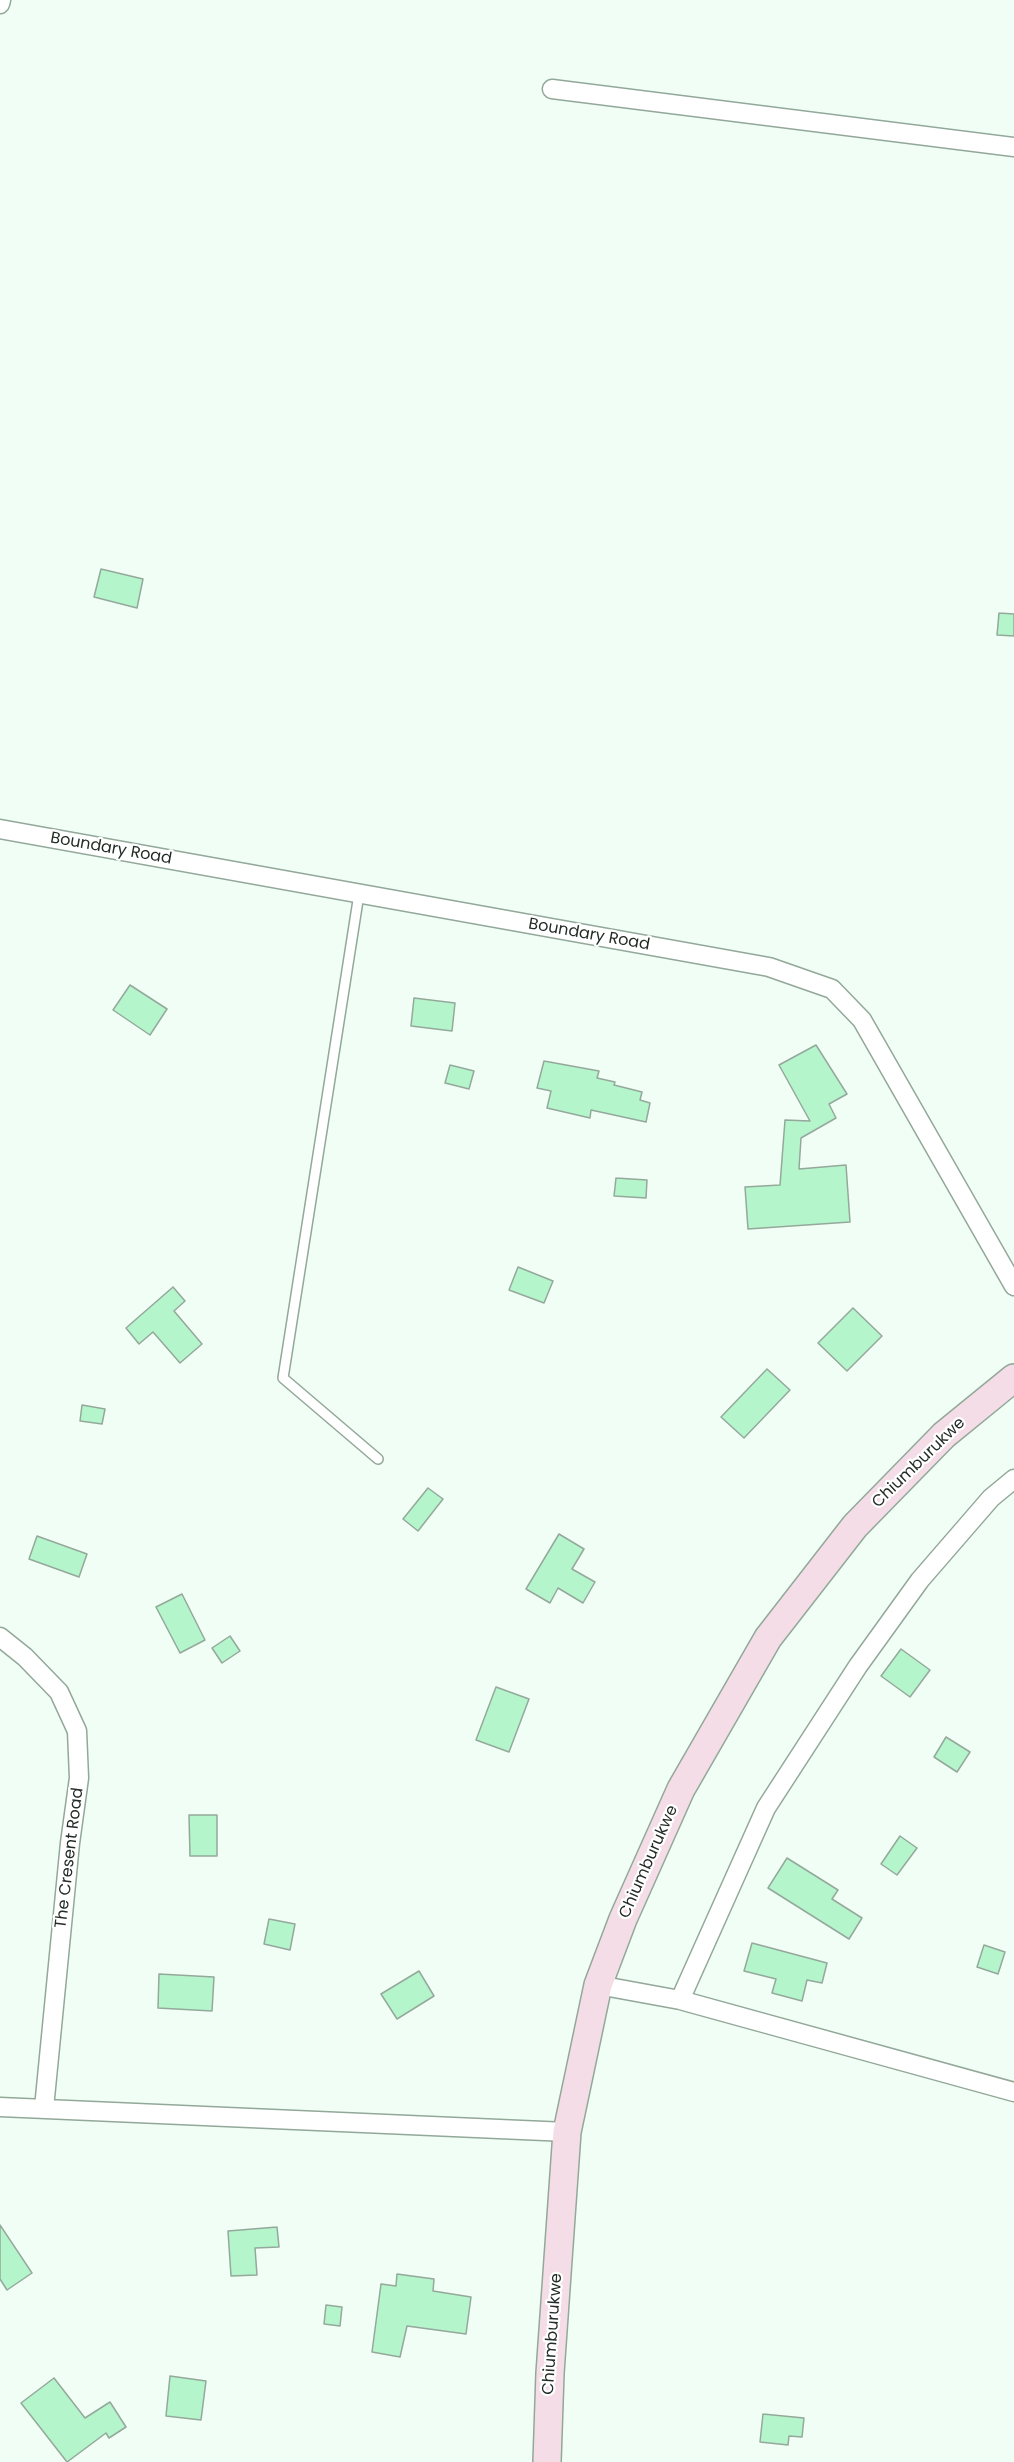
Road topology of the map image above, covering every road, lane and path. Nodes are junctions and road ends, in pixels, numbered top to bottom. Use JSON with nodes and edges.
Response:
{"nodes":[{"id":1,"x":552,"y":89,"type":"dead end"},
{"id":2,"x":1014,"y":147,"type":"edge"},
{"id":3,"x":0,"y":829,"type":"edge"},
{"id":4,"x":359,"y":894,"type":"junction"},
{"id":5,"x":1014,"y":1286,"type":"edge"},
{"id":6,"x":1014,"y":1378,"type":"edge"},
{"id":7,"x":378,"y":1459,"type":"dead end"},
{"id":8,"x":1014,"y":1479,"type":"edge"},
{"id":9,"x":0,"y":1637,"type":"edge"},
{"id":10,"x":598,"y":1985,"type":"junction"},
{"id":11,"x":680,"y":2000,"type":"junction"},
{"id":12,"x":1014,"y":2092,"type":"edge"},
{"id":13,"x":0,"y":2106,"type":"edge"},
{"id":14,"x":44,"y":2108,"type":"junction"},
{"id":15,"x":567,"y":2132,"type":"junction"},
{"id":16,"x":547,"y":2462,"type":"edge"}],
"edges":[{"from":1,"to":2,"type":"street"},
{"from":3,"to":4,"type":"street","name":"Boundary Road"},
{"from":4,"to":5,"type":"street","name":"Boundary Road"},
{"from":4,"to":7,"type":"lane"},
{"from":6,"to":10,"type":"street","name":"Chiumburukwe"},
{"from":8,"to":11,"type":"street"},
{"from":9,"to":14,"type":"street","name":"The Cresent Road"},
{"from":10,"to":11,"type":"street"},
{"from":10,"to":15,"type":"street","name":"Chiumburukwe"},
{"from":11,"to":12,"type":"street"},
{"from":13,"to":14,"type":"street"},
{"from":14,"to":15,"type":"street"},
{"from":15,"to":16,"type":"street","name":"Chiumburukwe"}]}
